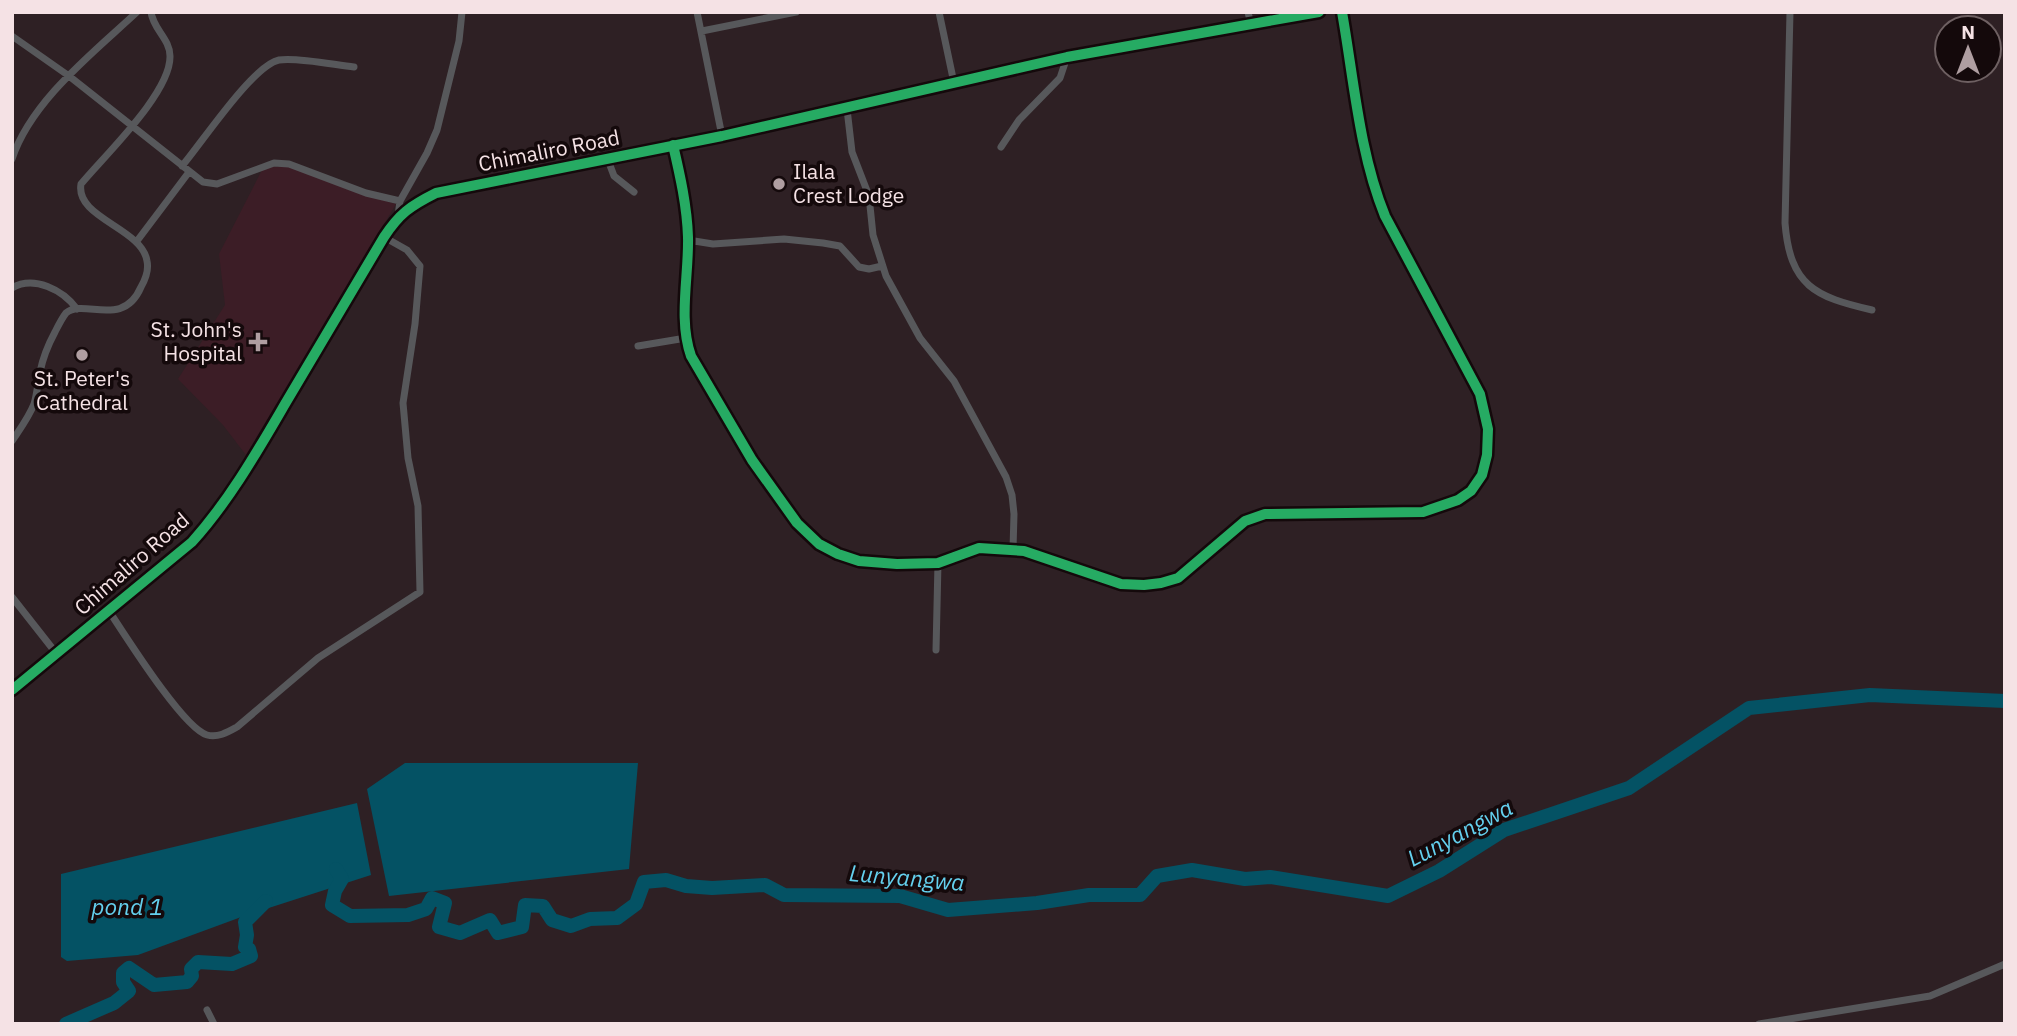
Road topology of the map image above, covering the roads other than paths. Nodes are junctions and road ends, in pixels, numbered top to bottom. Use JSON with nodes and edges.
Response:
{"nodes":[{"id":1,"x":137,"y":12,"type":"edge"},
{"id":2,"x":151,"y":12,"type":"edge"},
{"id":3,"x":462,"y":12,"type":"edge"},
{"id":4,"x":697,"y":12,"type":"edge"},
{"id":5,"x":796,"y":12,"type":"edge"},
{"id":6,"x":939,"y":12,"type":"edge"},
{"id":7,"x":1248,"y":12,"type":"edge"},
{"id":8,"x":1319,"y":12,"type":"edge"},
{"id":9,"x":1342,"y":12,"type":"edge"},
{"id":10,"x":1790,"y":12,"type":"edge"},
{"id":11,"x":1251,"y":25,"type":"junction"},
{"id":12,"x":702,"y":31,"type":"junction"},
{"id":13,"x":12,"y":36,"type":"edge"},
{"id":14,"x":1067,"y":57,"type":"junction"},
{"id":15,"x":354,"y":67,"type":"dead end"},
{"id":16,"x":69,"y":76,"type":"junction"},
{"id":17,"x":954,"y":83,"type":"junction"},
{"id":18,"x":847,"y":109,"type":"junction"},
{"id":19,"x":133,"y":128,"type":"junction"},
{"id":20,"x":722,"y":136,"type":"junction"},
{"id":21,"x":673,"y":145,"type":"junction"},
{"id":22,"x":1001,"y":147,"type":"dead end"},
{"id":23,"x":12,"y":159,"type":"edge"},
{"id":24,"x":608,"y":160,"type":"junction"},
{"id":25,"x":182,"y":166,"type":"junction"},
{"id":26,"x":189,"y":172,"type":"junction"},
{"id":27,"x":634,"y":192,"type":"dead end"},
{"id":28,"x":400,"y":201,"type":"junction"},
{"id":29,"x":398,"y":216,"type":"junction"},
{"id":30,"x":384,"y":237,"type":"junction"},
{"id":31,"x":688,"y":240,"type":"junction"},
{"id":32,"x":137,"y":241,"type":"junction"},
{"id":33,"x":883,"y":266,"type":"junction"},
{"id":34,"x":12,"y":288,"type":"edge"},
{"id":35,"x":77,"y":309,"type":"junction"},
{"id":36,"x":1872,"y":310,"type":"dead end"},
{"id":37,"x":686,"y":338,"type":"junction"},
{"id":38,"x":638,"y":346,"type":"dead end"},
{"id":39,"x":12,"y":441,"type":"edge"},
{"id":40,"x":1013,"y":550,"type":"junction"},
{"id":41,"x":939,"y":563,"type":"junction"},
{"id":42,"x":12,"y":597,"type":"edge"},
{"id":43,"x":109,"y":611,"type":"junction"},
{"id":44,"x":936,"y":650,"type":"dead end"},
{"id":45,"x":57,"y":653,"type":"junction"},
{"id":46,"x":12,"y":690,"type":"edge"},
{"id":47,"x":2005,"y":964,"type":"edge"},
{"id":48,"x":207,"y":1010,"type":"dead end"},
{"id":49,"x":214,"y":1024,"type":"edge"},
{"id":50,"x":1759,"y":1024,"type":"edge"}],
"edges":[{"from":1,"to":16,"type":"street"},
{"from":2,"to":19,"type":"street"},
{"from":3,"to":28,"type":"street"},
{"from":4,"to":12,"type":"street"},
{"from":5,"to":12,"type":"street"},
{"from":6,"to":17,"type":"street"},
{"from":7,"to":11,"type":"street"},
{"from":8,"to":11,"type":"street","name":"Chimaliro Road"},
{"from":9,"to":40,"type":"street"},
{"from":10,"to":36,"type":"street"},
{"from":11,"to":14,"type":"street","name":"Chimaliro Road"},
{"from":12,"to":20,"type":"street"},
{"from":13,"to":16,"type":"street"},
{"from":14,"to":17,"type":"street","name":"Chimaliro Road"},
{"from":14,"to":22,"type":"street"},
{"from":15,"to":25,"type":"street"},
{"from":16,"to":19,"type":"street"},
{"from":16,"to":23,"type":"street"},
{"from":17,"to":18,"type":"street","name":"Chimaliro Road"},
{"from":18,"to":20,"type":"street","name":"Chimaliro Road"},
{"from":18,"to":33,"type":"street"},
{"from":19,"to":25,"type":"street"},
{"from":19,"to":32,"type":"street"},
{"from":20,"to":21,"type":"street","name":"Chimaliro Road"},
{"from":21,"to":24,"type":"street","name":"Chimaliro Road"},
{"from":21,"to":31,"type":"street"},
{"from":24,"to":27,"type":"street"},
{"from":24,"to":29,"type":"street","name":"Chimaliro Road"},
{"from":25,"to":26,"type":"street"},
{"from":26,"to":28,"type":"street"},
{"from":26,"to":32,"type":"street"},
{"from":28,"to":29,"type":"street"},
{"from":29,"to":30,"type":"street","name":"Chimaliro Road"},
{"from":30,"to":43,"type":"street","name":"Chimaliro Road"},
{"from":30,"to":43,"type":"street"},
{"from":31,"to":33,"type":"street"},
{"from":31,"to":37,"type":"street"},
{"from":32,"to":35,"type":"street"},
{"from":33,"to":40,"type":"street"},
{"from":34,"to":35,"type":"street"},
{"from":35,"to":39,"type":"street"},
{"from":37,"to":38,"type":"street"},
{"from":37,"to":41,"type":"street"},
{"from":40,"to":41,"type":"street"},
{"from":41,"to":44,"type":"street"},
{"from":42,"to":45,"type":"street"},
{"from":43,"to":45,"type":"street","name":"Chimaliro Road"},
{"from":45,"to":46,"type":"street","name":"Chimaliro Road"},
{"from":47,"to":50,"type":"street"},
{"from":48,"to":49,"type":"street"}]}
